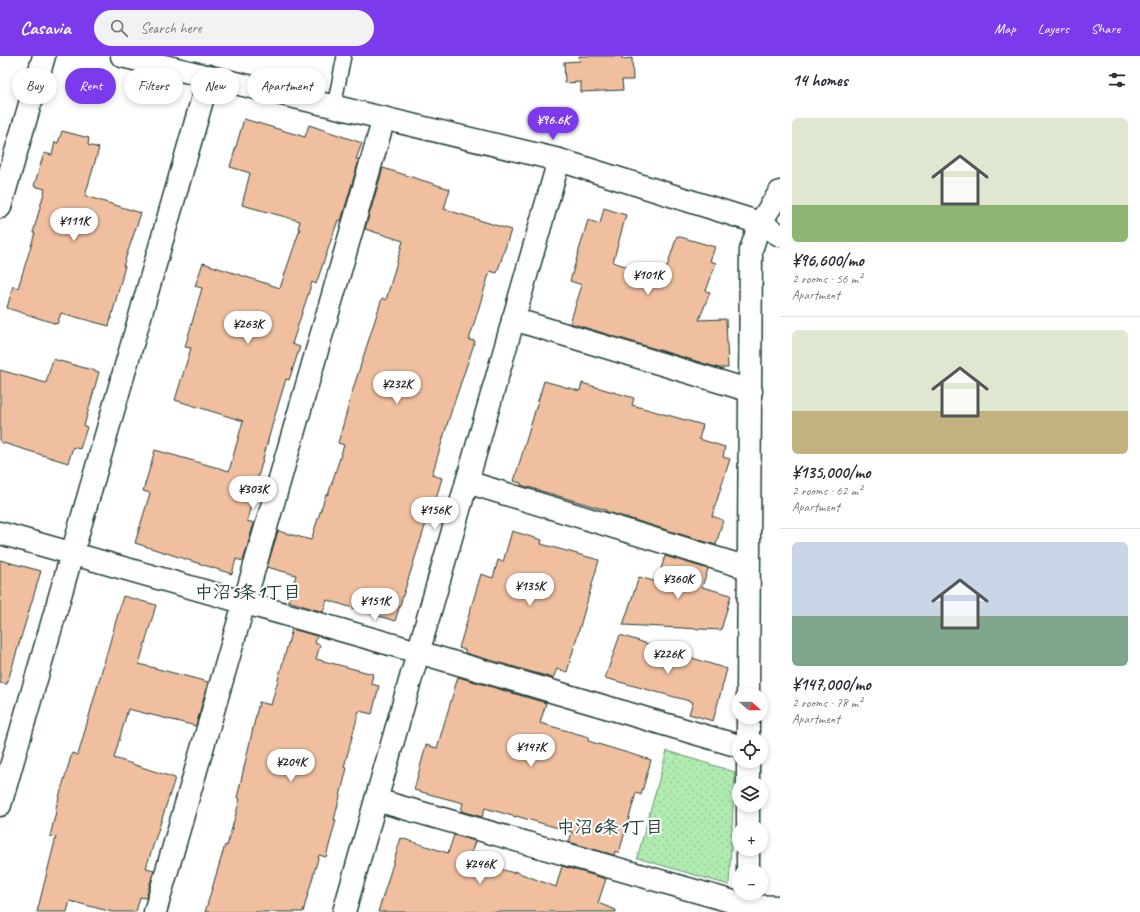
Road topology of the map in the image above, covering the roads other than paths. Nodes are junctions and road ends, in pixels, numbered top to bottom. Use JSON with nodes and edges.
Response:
{"nodes":[{"id":1,"x":44,"y":56,"type":"edge"},
{"id":2,"x":122,"y":56,"type":"edge"},
{"id":3,"x":344,"y":56,"type":"edge"},
{"id":4,"x":191,"y":72,"type":"edge"},
{"id":5,"x":239,"y":83,"type":"edge"},
{"id":6,"x":201,"y":104,"type":"edge"},
{"id":7,"x":334,"y":106,"type":"junction"},
{"id":8,"x":384,"y":118,"type":"junction"},
{"id":9,"x":559,"y":160,"type":"junction"},
{"id":10,"x":780,"y":192,"type":"edge"},
{"id":11,"x":0,"y":207,"type":"edge"},
{"id":12,"x":760,"y":223,"type":"junction"},
{"id":13,"x":780,"y":234,"type":"edge"},
{"id":14,"x":513,"y":319,"type":"junction"},
{"id":15,"x":751,"y":391,"type":"junction"},
{"id":16,"x":467,"y":482,"type":"junction"},
{"id":17,"x":0,"y":533,"type":"edge"},
{"id":18,"x":72,"y":554,"type":"junction"},
{"id":19,"x":748,"y":568,"type":"junction"},
{"id":20,"x":244,"y":602,"type":"junction"},
{"id":21,"x":418,"y":652,"type":"junction"},
{"id":22,"x":748,"y":688,"type":"edge"},
{"id":23,"x":732,"y":744,"type":"edge"},
{"id":24,"x":376,"y":800,"type":"junction"},
{"id":25,"x":0,"y":805,"type":"edge"},
{"id":26,"x":748,"y":904,"type":"edge"},
{"id":27,"x":780,"y":907,"type":"edge"},
{"id":28,"x":155,"y":912,"type":"edge"},
{"id":29,"x":344,"y":912,"type":"edge"}],
"edges":[{"from":1,"to":11,"type":"street"},
{"from":2,"to":4,"type":"street"},
{"from":3,"to":7,"type":"lane"},
{"from":5,"to":7,"type":"street"},
{"from":6,"to":18,"type":"street"},
{"from":7,"to":8,"type":"street"},
{"from":8,"to":9,"type":"street"},
{"from":8,"to":20,"type":"street"},
{"from":9,"to":12,"type":"street"},
{"from":9,"to":14,"type":"street"},
{"from":10,"to":12,"type":"street"},
{"from":12,"to":13,"type":"street"},
{"from":12,"to":15,"type":"street"},
{"from":14,"to":15,"type":"street"},
{"from":14,"to":16,"type":"street"},
{"from":15,"to":19,"type":"street"},
{"from":16,"to":19,"type":"street"},
{"from":16,"to":21,"type":"street"},
{"from":17,"to":18,"type":"street"},
{"from":18,"to":20,"type":"street"},
{"from":18,"to":25,"type":"street"},
{"from":19,"to":22,"type":"street"},
{"from":20,"to":21,"type":"street"},
{"from":20,"to":28,"type":"street"},
{"from":21,"to":23,"type":"street"},
{"from":21,"to":24,"type":"street"},
{"from":24,"to":26,"type":"street"},
{"from":24,"to":29,"type":"street"},
{"from":26,"to":27,"type":"street"}]}
